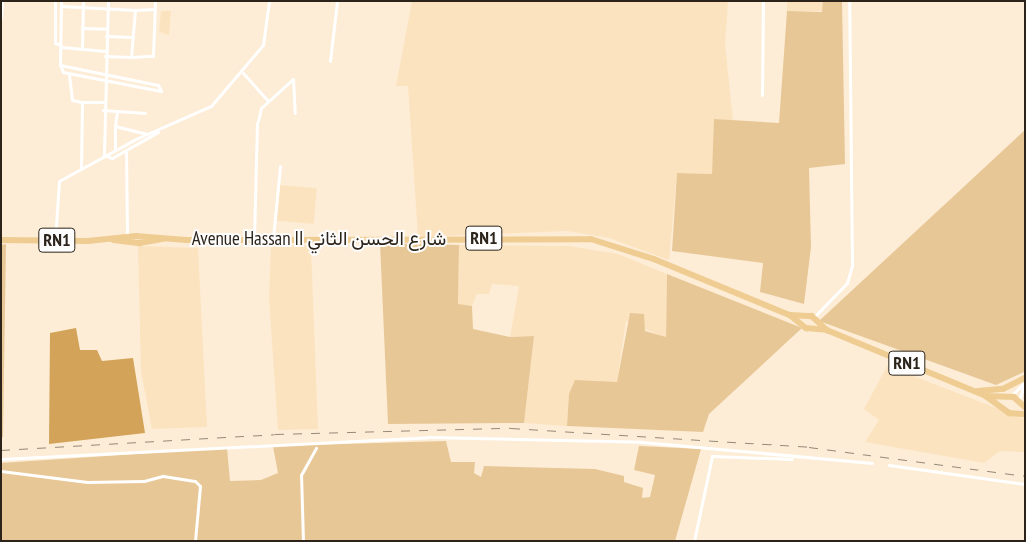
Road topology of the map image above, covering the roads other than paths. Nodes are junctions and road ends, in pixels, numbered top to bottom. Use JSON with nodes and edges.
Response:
{"nodes":[{"id":1,"x":2,"y":1,"type":"edge"},
{"id":2,"x":55,"y":1,"type":"edge"},
{"id":3,"x":61,"y":1,"type":"edge"},
{"id":4,"x":83,"y":1,"type":"edge"},
{"id":5,"x":108,"y":1,"type":"edge"},
{"id":6,"x":155,"y":1,"type":"edge"},
{"id":7,"x":269,"y":1,"type":"edge"},
{"id":8,"x":337,"y":1,"type":"edge"},
{"id":9,"x":763,"y":1,"type":"edge"},
{"id":10,"x":849,"y":1,"type":"edge"},
{"id":11,"x":61,"y":6,"type":"junction"},
{"id":12,"x":82,"y":6,"type":"junction"},
{"id":13,"x":107,"y":8,"type":"junction"},
{"id":14,"x":155,"y":9,"type":"junction"},
{"id":15,"x":135,"y":10,"type":"junction"},
{"id":16,"x":1,"y":19,"type":"edge"},
{"id":17,"x":55,"y":20,"type":"junction"},
{"id":18,"x":61,"y":21,"type":"junction"},
{"id":19,"x":82,"y":28,"type":"junction"},
{"id":20,"x":106,"y":29,"type":"junction"},
{"id":21,"x":106,"y":36,"type":"junction"},
{"id":22,"x":133,"y":37,"type":"junction"},
{"id":23,"x":61,"y":46,"type":"junction"},
{"id":24,"x":82,"y":49,"type":"junction"},
{"id":25,"x":106,"y":51,"type":"junction"},
{"id":26,"x":105,"y":56,"type":"junction"},
{"id":27,"x":131,"y":57,"type":"junction"},
{"id":28,"x":330,"y":60,"type":"dead end"},
{"id":29,"x":60,"y":65,"type":"junction"},
{"id":30,"x":243,"y":73,"type":"junction"},
{"id":31,"x":104,"y":74,"type":"junction"},
{"id":32,"x":69,"y":75,"type":"junction"},
{"id":33,"x":104,"y":82,"type":"junction"},
{"id":34,"x":762,"y":95,"type":"dead end"},
{"id":35,"x":268,"y":101,"type":"junction"},
{"id":36,"x":82,"y":102,"type":"junction"},
{"id":37,"x":103,"y":102,"type":"junction"},
{"id":38,"x":103,"y":110,"type":"junction"},
{"id":39,"x":116,"y":111,"type":"junction"},
{"id":40,"x":145,"y":113,"type":"dead end"},
{"id":41,"x":295,"y":113,"type":"dead end"},
{"id":42,"x":115,"y":126,"type":"junction"},
{"id":43,"x":158,"y":132,"type":"junction"},
{"id":44,"x":147,"y":134,"type":"junction"},
{"id":45,"x":115,"y":150,"type":"junction"},
{"id":46,"x":126,"y":152,"type":"junction"},
{"id":47,"x":105,"y":157,"type":"junction"},
{"id":48,"x":280,"y":166,"type":"dead end"},
{"id":49,"x":81,"y":168,"type":"junction"},
{"id":50,"x":254,"y":238,"type":"junction"},
{"id":51,"x":274,"y":238,"type":"junction"},
{"id":52,"x":127,"y":239,"type":"junction"},
{"id":53,"x":1,"y":240,"type":"edge"},
{"id":54,"x":55,"y":240,"type":"junction"},
{"id":55,"x":790,"y":315,"type":"junction"},
{"id":56,"x":804,"y":317,"type":"junction"},
{"id":57,"x":814,"y":319,"type":"junction"},
{"id":58,"x":802,"y":324,"type":"junction"},
{"id":59,"x":812,"y":328,"type":"junction"},
{"id":60,"x":827,"y":330,"type":"junction"},
{"id":61,"x":1024,"y":381,"type":"edge"},
{"id":62,"x":976,"y":391,"type":"junction"},
{"id":63,"x":986,"y":396,"type":"junction"},
{"id":64,"x":1009,"y":397,"type":"junction"},
{"id":65,"x":1021,"y":404,"type":"edge"},
{"id":66,"x":1004,"y":408,"type":"junction"},
{"id":67,"x":1015,"y":413,"type":"junction"},
{"id":68,"x":1025,"y":414,"type":"edge"},
{"id":69,"x":316,"y":448,"type":"dead end"},
{"id":70,"x":1,"y":459,"type":"edge"},
{"id":71,"x":792,"y":459,"type":"dead end"},
{"id":72,"x":872,"y":463,"type":"dead end"},
{"id":73,"x":889,"y":466,"type":"dead end"},
{"id":74,"x":1,"y":471,"type":"edge"},
{"id":75,"x":1025,"y":484,"type":"edge"},
{"id":76,"x":195,"y":541,"type":"edge"},
{"id":77,"x":303,"y":541,"type":"edge"},
{"id":78,"x":694,"y":541,"type":"edge"}],
"edges":[{"from":1,"to":16,"type":"street"},
{"from":2,"to":17,"type":"street"},
{"from":3,"to":11,"type":"street"},
{"from":4,"to":12,"type":"street"},
{"from":5,"to":13,"type":"street"},
{"from":6,"to":14,"type":"street"},
{"from":7,"to":30,"type":"street"},
{"from":8,"to":28,"type":"street"},
{"from":9,"to":34,"type":"street"},
{"from":10,"to":57,"type":"street"},
{"from":11,"to":12,"type":"street"},
{"from":11,"to":18,"type":"street"},
{"from":12,"to":13,"type":"street"},
{"from":12,"to":19,"type":"street"},
{"from":13,"to":15,"type":"street"},
{"from":13,"to":20,"type":"street"},
{"from":14,"to":15,"type":"street"},
{"from":14,"to":27,"type":"street"},
{"from":15,"to":22,"type":"street"},
{"from":17,"to":18,"type":"street"},
{"from":17,"to":23,"type":"street"},
{"from":18,"to":23,"type":"street"},
{"from":19,"to":20,"type":"street"},
{"from":19,"to":24,"type":"street"},
{"from":20,"to":21,"type":"street"},
{"from":21,"to":22,"type":"street"},
{"from":21,"to":25,"type":"street"},
{"from":22,"to":27,"type":"street"},
{"from":23,"to":24,"type":"street"},
{"from":23,"to":29,"type":"street"},
{"from":24,"to":25,"type":"street"},
{"from":25,"to":26,"type":"street"},
{"from":26,"to":27,"type":"street"},
{"from":26,"to":31,"type":"street"},
{"from":29,"to":31,"type":"street"},
{"from":29,"to":32,"type":"street"},
{"from":30,"to":35,"type":"street"},
{"from":30,"to":43,"type":"street"},
{"from":31,"to":33,"type":"street"},
{"from":31,"to":33,"type":"street"},
{"from":32,"to":33,"type":"street"},
{"from":32,"to":36,"type":"street"},
{"from":33,"to":37,"type":"street"},
{"from":35,"to":41,"type":"street"},
{"from":35,"to":50,"type":"street"},
{"from":36,"to":37,"type":"street"},
{"from":36,"to":49,"type":"street"},
{"from":37,"to":38,"type":"street"},
{"from":38,"to":39,"type":"street"},
{"from":38,"to":47,"type":"street"},
{"from":39,"to":40,"type":"street"},
{"from":39,"to":42,"type":"street"},
{"from":42,"to":44,"type":"street"},
{"from":42,"to":45,"type":"street"},
{"from":43,"to":44,"type":"street"},
{"from":43,"to":46,"type":"street"},
{"from":44,"to":45,"type":"street"},
{"from":45,"to":47,"type":"street"},
{"from":46,"to":47,"type":"street"},
{"from":46,"to":52,"type":"street"},
{"from":47,"to":49,"type":"street"},
{"from":48,"to":51,"type":"street"},
{"from":49,"to":54,"type":"street"},
{"from":50,"to":51,"type":"main road","name":"Avenue Hassan II شارع الحسن الثاني","number":"RN1"},
{"from":50,"to":52,"type":"main road","name":"Avenue Hassan II شارع الحسن الثاني","number":"RN1"},
{"from":51,"to":55,"type":"main road","name":"Avenue Hassan II شارع الحسن الثاني","number":"RN1"},
{"from":52,"to":54,"type":"main road","number":"RN1"},
{"from":53,"to":54,"type":"main road","number":"RN1"},
{"from":55,"to":56,"type":"main road","name":"Avenue Hassan II شارع الحسن الثاني","number":"RN1"},
{"from":55,"to":58,"type":"main road","name":"Avenue Hassan II شارع الحسن الثاني","number":"RN1"},
{"from":56,"to":57,"type":"main road","name":"Avenue Hassan II شارع الحسن الثاني"},
{"from":56,"to":58,"type":"main road"},
{"from":57,"to":59,"type":"main road"},
{"from":57,"to":60,"type":"main road","number":"RN1"},
{"from":58,"to":59,"type":"main road","name":"Avenue Hassan II شارع الحسن الثاني"},
{"from":59,"to":60,"type":"main road","number":"RN1"},
{"from":60,"to":62,"type":"main road","number":"RN1"},
{"from":61,"to":62,"type":"main road"},
{"from":61,"to":64,"type":"street"},
{"from":61,"to":65,"type":"street"},
{"from":62,"to":63,"type":"main road","number":"RN1"},
{"from":63,"to":64,"type":"main road","number":"RN1"},
{"from":63,"to":66,"type":"main road","number":"RN1"},
{"from":64,"to":65,"type":"main road"},
{"from":64,"to":66,"type":"main road"},
{"from":65,"to":67,"type":"main road"},
{"from":66,"to":67,"type":"main road"},
{"from":67,"to":68,"type":"main road"},
{"from":69,"to":77,"type":"street"},
{"from":70,"to":72,"type":"street"},
{"from":71,"to":78,"type":"street"},
{"from":73,"to":75,"type":"street"},
{"from":74,"to":76,"type":"street"}]}
